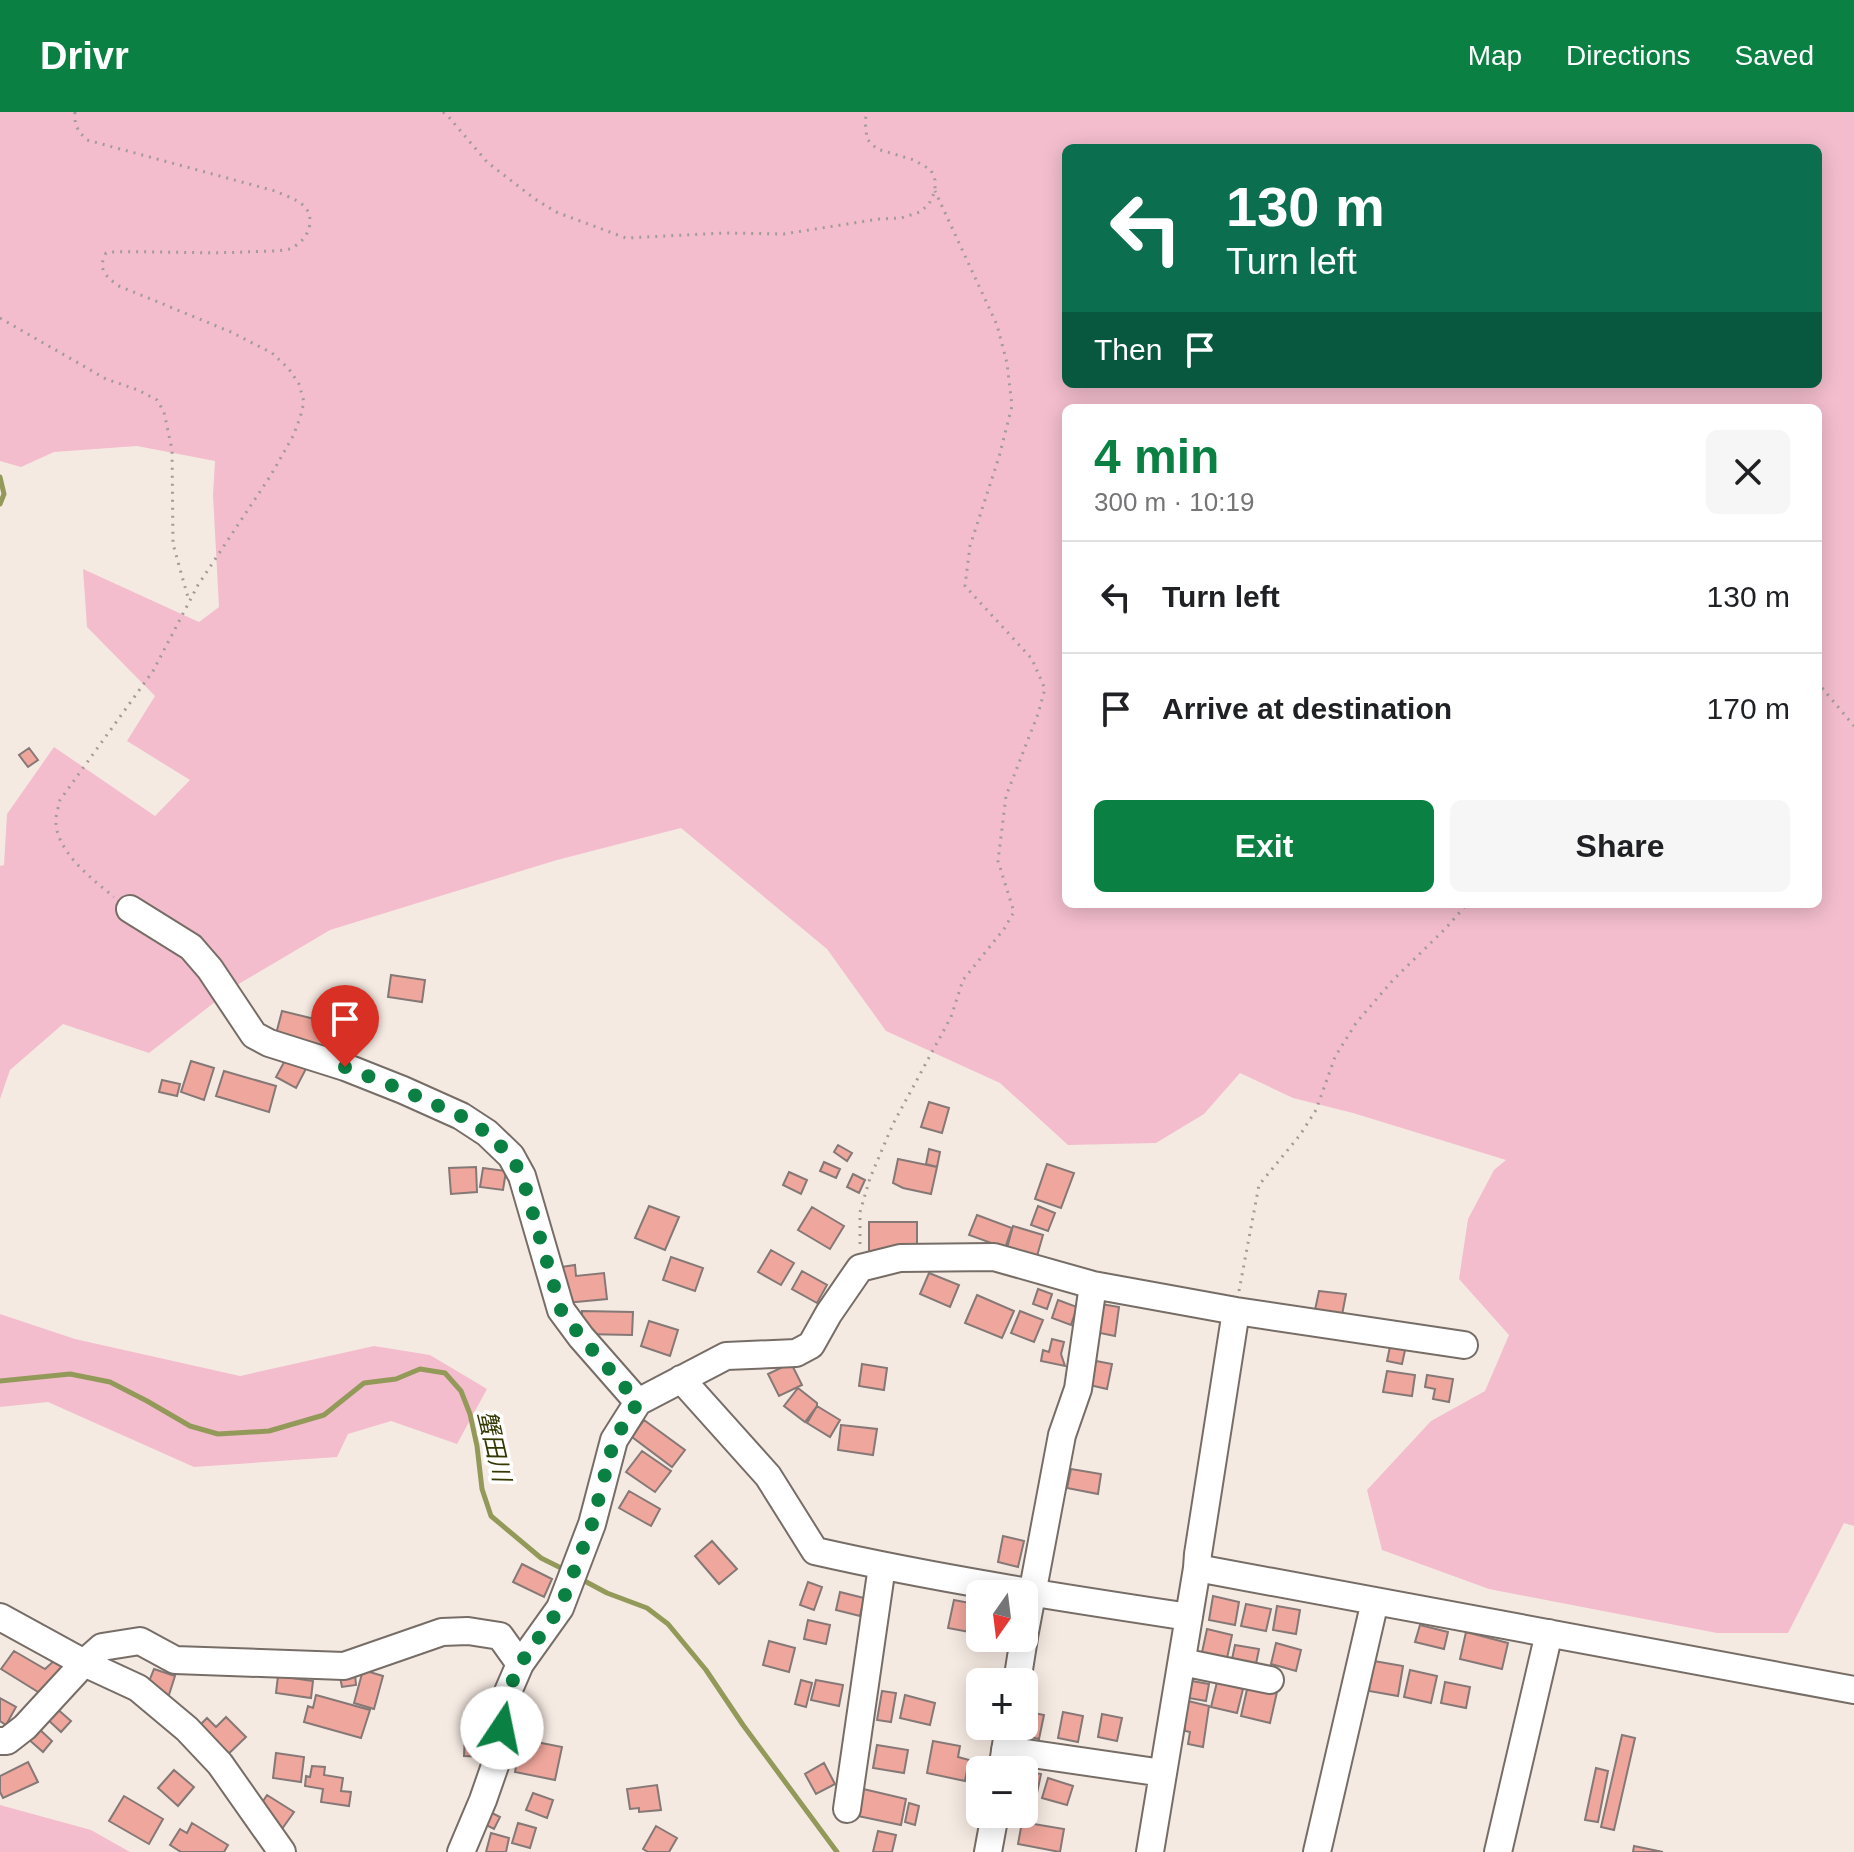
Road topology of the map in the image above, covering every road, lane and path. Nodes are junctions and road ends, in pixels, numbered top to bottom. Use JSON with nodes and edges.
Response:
{"nodes":[{"id":1,"x":75,"y":112,"type":"edge"},
{"id":2,"x":443,"y":112,"type":"edge"},
{"id":3,"x":867,"y":112,"type":"edge"},
{"id":4,"x":935,"y":191,"type":"junction"},
{"id":5,"x":0,"y":318,"type":"edge"},
{"id":6,"x":189,"y":601,"type":"junction"},
{"id":7,"x":1822,"y":686,"type":"edge"},
{"id":8,"x":1854,"y":726,"type":"edge"},
{"id":9,"x":1464,"y":908,"type":"edge"},
{"id":10,"x":130,"y":909,"type":"joint"},
{"id":11,"x":860,"y":1268,"type":"junction"},
{"id":12,"x":1093,"y":1285,"type":"junction"},
{"id":13,"x":1236,"y":1311,"type":"junction"},
{"id":14,"x":1464,"y":1345,"type":"dead end"},
{"id":15,"x":681,"y":1379,"type":"junction"},
{"id":16,"x":638,"y":1402,"type":"junction"},
{"id":17,"x":882,"y":1566,"type":"junction"},
{"id":18,"x":1197,"y":1568,"type":"junction"},
{"id":19,"x":1033,"y":1580,"type":"edge"},
{"id":20,"x":966,"y":1581,"type":"edge"},
{"id":21,"x":1038,"y":1593,"type":"edge"},
{"id":22,"x":1375,"y":1601,"type":"junction"},
{"id":23,"x":0,"y":1617,"type":"edge"},
{"id":24,"x":1189,"y":1617,"type":"junction"},
{"id":25,"x":1549,"y":1633,"type":"junction"},
{"id":26,"x":1182,"y":1662,"type":"junction"},
{"id":27,"x":84,"y":1663,"type":"junction"},
{"id":28,"x":520,"y":1664,"type":"junction"},
{"id":29,"x":1270,"y":1680,"type":"dead end"},
{"id":30,"x":1854,"y":1690,"type":"edge"},
{"id":31,"x":0,"y":1741,"type":"edge"},
{"id":32,"x":1005,"y":1749,"type":"edge"},
{"id":33,"x":1163,"y":1773,"type":"junction"},
{"id":34,"x":847,"y":1809,"type":"dead end"},
{"id":35,"x":992,"y":1828,"type":"edge"},
{"id":36,"x":282,"y":1852,"type":"edge"},
{"id":37,"x":461,"y":1852,"type":"edge"},
{"id":38,"x":988,"y":1852,"type":"edge"},
{"id":39,"x":1150,"y":1852,"type":"edge"},
{"id":40,"x":1317,"y":1852,"type":"edge"},
{"id":41,"x":1498,"y":1852,"type":"edge"}],
"edges":[{"from":1,"to":6,"type":"path"},
{"from":2,"to":4,"type":"path"},
{"from":3,"to":4,"type":"path"},
{"from":4,"to":11,"type":"path"},
{"from":5,"to":6,"type":"path"},
{"from":6,"to":10,"type":"path"},
{"from":7,"to":8,"type":"path"},
{"from":9,"to":13,"type":"path"},
{"from":10,"to":16,"type":"street"},
{"from":11,"to":12,"type":"street"},
{"from":11,"to":15,"type":"street"},
{"from":12,"to":13,"type":"street"},
{"from":12,"to":19,"type":"street"},
{"from":13,"to":14,"type":"street"},
{"from":13,"to":18,"type":"street"},
{"from":15,"to":16,"type":"street"},
{"from":15,"to":17,"type":"street"},
{"from":16,"to":28,"type":"street"},
{"from":17,"to":20,"type":"street"},
{"from":17,"to":34,"type":"street"},
{"from":18,"to":22,"type":"street"},
{"from":18,"to":24,"type":"street"},
{"from":21,"to":24,"type":"street"},
{"from":22,"to":25,"type":"street"},
{"from":22,"to":40,"type":"street"},
{"from":23,"to":27,"type":"street"},
{"from":24,"to":26,"type":"street"},
{"from":25,"to":30,"type":"street"},
{"from":25,"to":41,"type":"street"},
{"from":26,"to":29,"type":"street"},
{"from":26,"to":33,"type":"street"},
{"from":27,"to":28,"type":"street"},
{"from":27,"to":31,"type":"street"},
{"from":27,"to":36,"type":"street"},
{"from":28,"to":37,"type":"street"},
{"from":32,"to":33,"type":"street"},
{"from":33,"to":39,"type":"street"},
{"from":35,"to":38,"type":"street"}]}
